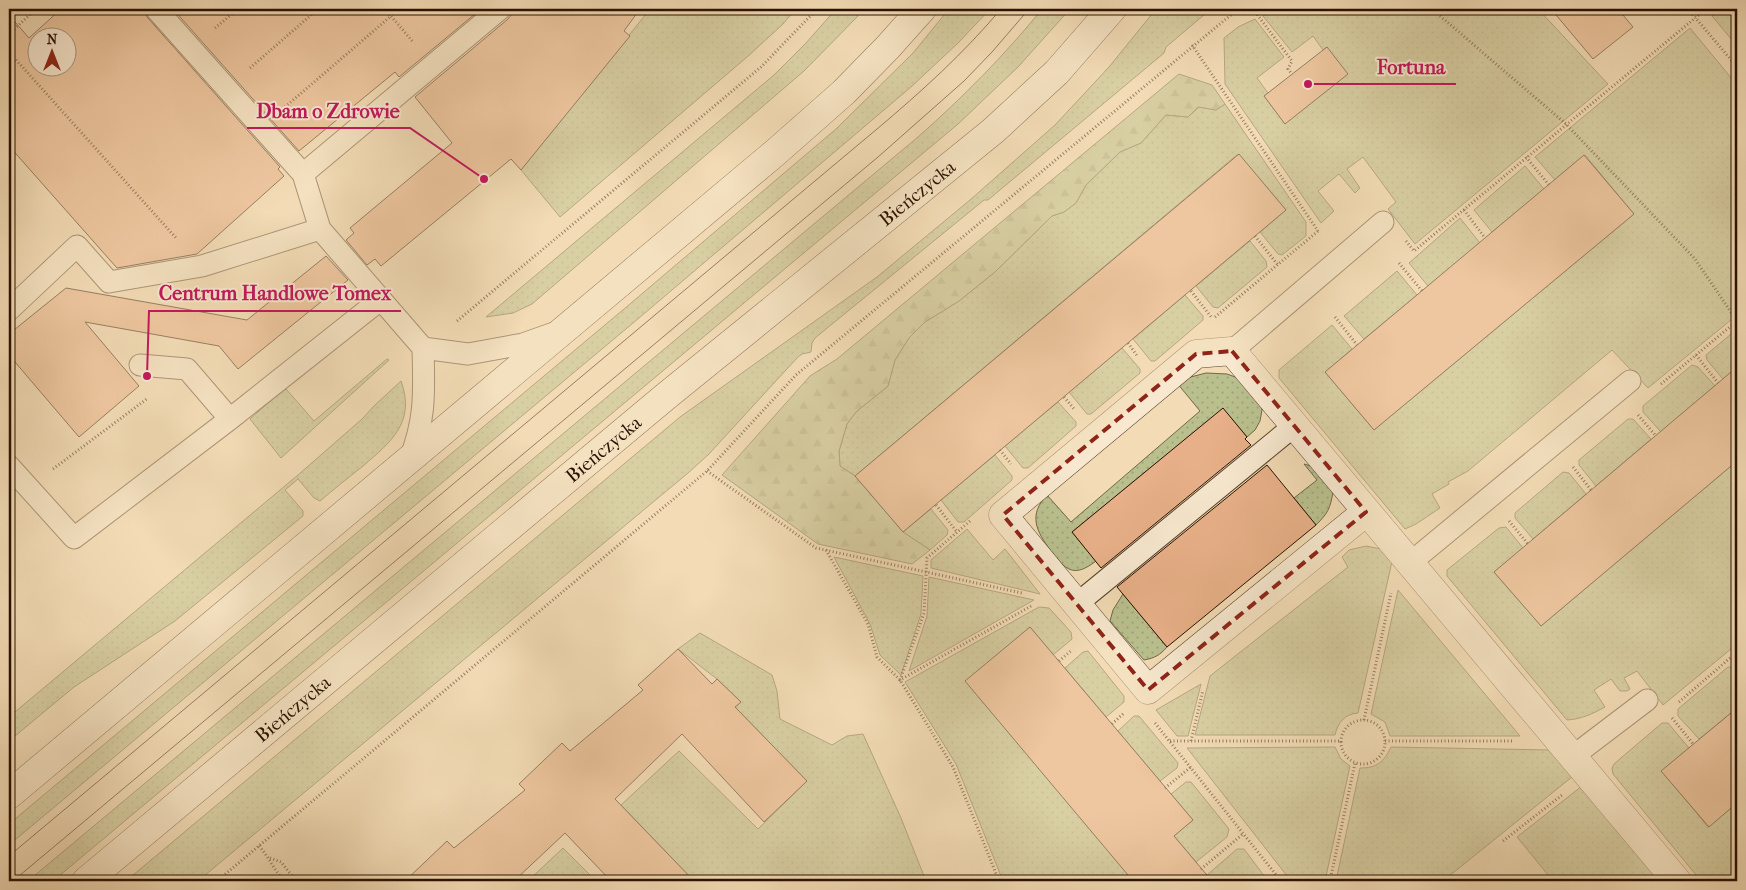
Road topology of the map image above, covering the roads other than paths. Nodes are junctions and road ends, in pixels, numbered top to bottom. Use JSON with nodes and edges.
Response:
{"nodes":[{"id":1,"x":156,"y":9,"type":"edge"},
{"id":2,"x":500,"y":9,"type":"edge"},
{"id":3,"x":922,"y":9,"type":"edge"},
{"id":4,"x":1112,"y":9,"type":"edge"},
{"id":5,"x":303,"y":174,"type":"junction"},
{"id":6,"x":1383,"y":222,"type":"road end"},
{"id":7,"x":320,"y":229,"type":"junction"},
{"id":8,"x":380,"y":300,"type":"junction"},
{"id":9,"x":9,"y":310,"type":"edge"},
{"id":10,"x":565,"y":329,"type":"junction"},
{"id":11,"x":423,"y":348,"type":"junction"},
{"id":12,"x":1232,"y":351,"type":"junction"},
{"id":13,"x":140,"y":365,"type":"dead end"},
{"id":14,"x":1630,"y":381,"type":"road end"},
{"id":15,"x":230,"y":419,"type":"junction"},
{"id":16,"x":1294,"y":426,"type":"junction"},
{"id":17,"x":410,"y":459,"type":"junction"},
{"id":18,"x":9,"y":466,"type":"edge"},
{"id":19,"x":1366,"y":512,"type":"junction"},
{"id":20,"x":1410,"y":563,"type":"junction"},
{"id":21,"x":1078,"y":603,"type":"junction"},
{"id":22,"x":1647,"y":700,"type":"road end"},
{"id":23,"x":1572,"y":757,"type":"junction"},
{"id":24,"x":9,"y":795,"type":"edge"},
{"id":25,"x":86,"y":881,"type":"edge"},
{"id":26,"x":1677,"y":881,"type":"edge"}],
"edges":[{"from":1,"to":5,"type":"lane"},
{"from":2,"to":5,"type":"lane"},
{"from":3,"to":10,"type":"main road"},
{"from":4,"to":25,"type":"main road","name":"Bieńczycka"},
{"from":5,"to":7,"type":"lane"},
{"from":6,"to":12,"type":"lane"},
{"from":7,"to":8,"type":"lane"},
{"from":7,"to":9,"type":"lane"},
{"from":8,"to":11,"type":"lane"},
{"from":8,"to":15,"type":"lane"},
{"from":10,"to":11,"type":"lane"},
{"from":10,"to":17,"type":"main road"},
{"from":11,"to":17,"type":"lane"},
{"from":12,"to":16,"type":"main road"},
{"from":12,"to":21,"type":"main road"},
{"from":13,"to":15,"type":"lane"},
{"from":14,"to":20,"type":"lane"},
{"from":15,"to":18,"type":"lane"},
{"from":16,"to":19,"type":"main road"},
{"from":16,"to":21,"type":"lane"},
{"from":17,"to":24,"type":"main road"},
{"from":19,"to":20,"type":"main road"},
{"from":19,"to":21,"type":"main road"},
{"from":20,"to":23,"type":"main road"},
{"from":22,"to":23,"type":"lane"},
{"from":23,"to":26,"type":"main road"}]}
